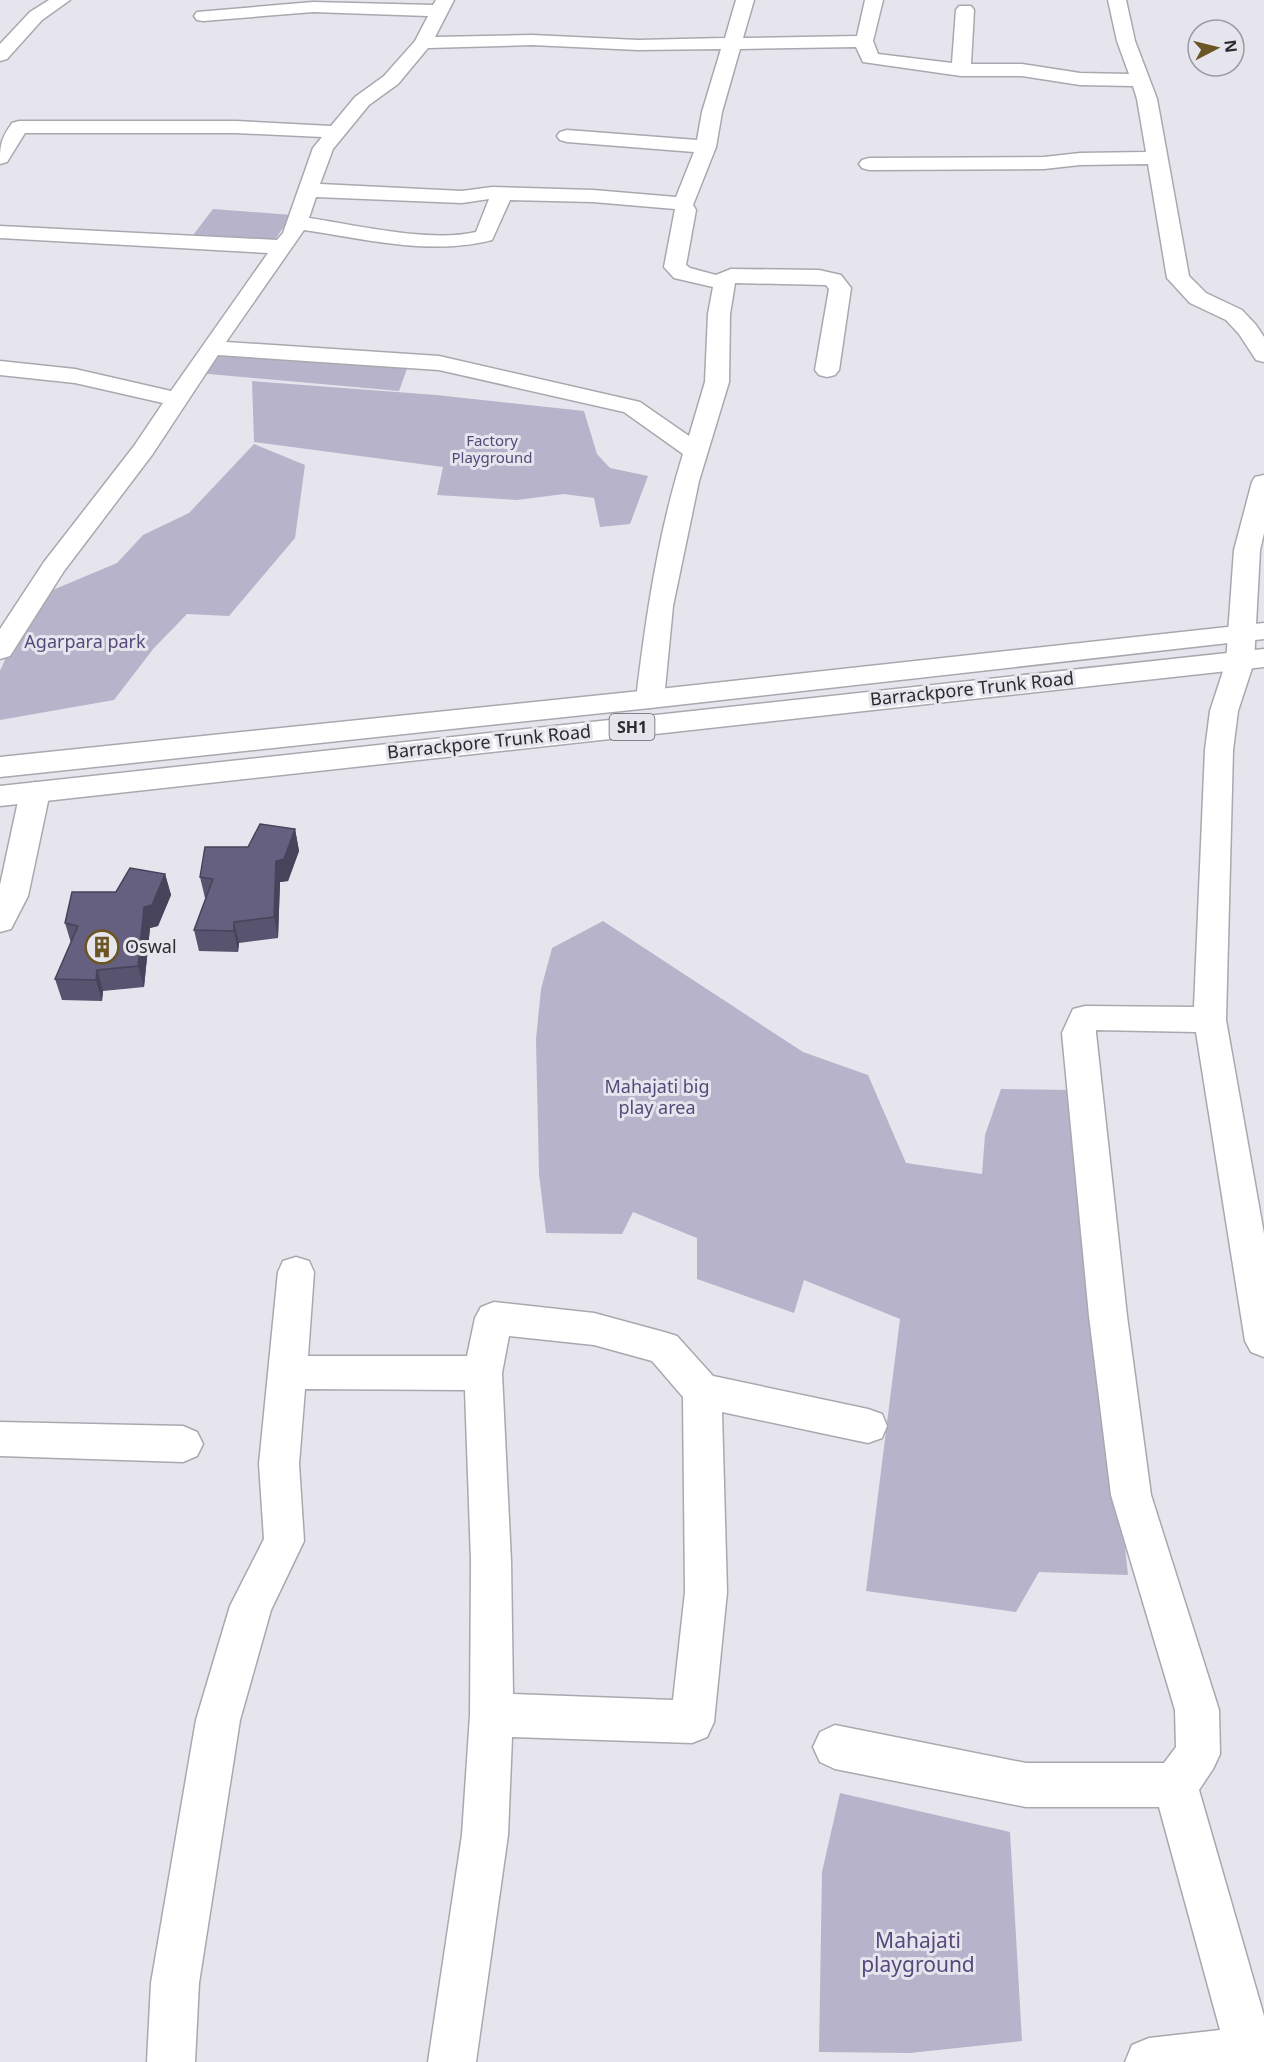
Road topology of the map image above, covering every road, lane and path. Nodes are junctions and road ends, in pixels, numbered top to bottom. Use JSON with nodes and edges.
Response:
{"nodes":[{"id":1,"x":61,"y":0,"type":"edge"},
{"id":2,"x":745,"y":0,"type":"edge"},
{"id":3,"x":874,"y":0,"type":"edge"},
{"id":4,"x":1117,"y":0,"type":"edge"},
{"id":5,"x":443,"y":5,"type":"edge"},
{"id":6,"x":965,"y":10,"type":"dead end"},
{"id":7,"x":203,"y":16,"type":"dead end"},
{"id":8,"x":863,"y":40,"type":"junction"},
{"id":9,"x":423,"y":43,"type":"junction"},
{"id":10,"x":734,"y":44,"type":"junction"},
{"id":11,"x":0,"y":55,"type":"edge"},
{"id":12,"x":961,"y":70,"type":"junction"},
{"id":13,"x":1140,"y":80,"type":"junction"},
{"id":14,"x":336,"y":132,"type":"junction"},
{"id":15,"x":567,"y":136,"type":"dead end"},
{"id":16,"x":706,"y":147,"type":"junction"},
{"id":17,"x":0,"y":158,"type":"edge"},
{"id":18,"x":1158,"y":158,"type":"junction"},
{"id":19,"x":869,"y":164,"type":"dead end"},
{"id":20,"x":309,"y":190,"type":"junction"},
{"id":21,"x":502,"y":194,"type":"junction"},
{"id":22,"x":682,"y":205,"type":"junction"},
{"id":23,"x":297,"y":223,"type":"junction"},
{"id":24,"x":0,"y":232,"type":"edge"},
{"id":25,"x":283,"y":247,"type":"junction"},
{"id":26,"x":722,"y":283,"type":"junction"},
{"id":27,"x":211,"y":348,"type":"junction"},
{"id":28,"x":1264,"y":355,"type":"edge"},
{"id":29,"x":0,"y":368,"type":"edge"},
{"id":30,"x":827,"y":370,"type":"dead end"},
{"id":31,"x":177,"y":399,"type":"junction"},
{"id":32,"x":696,"y":452,"type":"junction"},
{"id":33,"x":1264,"y":482,"type":"edge"},
{"id":34,"x":1252,"y":646,"type":"edge"},
{"id":35,"x":0,"y":650,"type":"edge"},
{"id":36,"x":650,"y":699,"type":"junction"},
{"id":37,"x":0,"y":767,"type":"edge"},
{"id":38,"x":35,"y":792,"type":"junction"},
{"id":39,"x":0,"y":796,"type":"edge"},
{"id":40,"x":0,"y":921,"type":"edge"},
{"id":41,"x":1210,"y":1020,"type":"junction"},
{"id":42,"x":1255,"y":1242,"type":"edge"},
{"id":43,"x":296,"y":1272,"type":"dead end"},
{"id":44,"x":1264,"y":1341,"type":"edge"},
{"id":45,"x":287,"y":1372,"type":"junction"},
{"id":46,"x":483,"y":1373,"type":"junction"},
{"id":47,"x":702,"y":1391,"type":"junction"},
{"id":48,"x":868,"y":1426,"type":"dead end"},
{"id":49,"x":0,"y":1439,"type":"edge"},
{"id":50,"x":183,"y":1444,"type":"dead end"},
{"id":51,"x":492,"y":1715,"type":"junction"},
{"id":52,"x":835,"y":1747,"type":"dead end"},
{"id":53,"x":1175,"y":1785,"type":"junction"},
{"id":54,"x":1257,"y":2050,"type":"edge"},
{"id":55,"x":171,"y":2062,"type":"edge"},
{"id":56,"x":452,"y":2062,"type":"edge"},
{"id":57,"x":1149,"y":2062,"type":"edge"}],
"edges":[{"from":1,"to":11,"type":"street"},
{"from":2,"to":10,"type":"street"},
{"from":3,"to":8,"type":"street"},
{"from":4,"to":13,"type":"street"},
{"from":5,"to":7,"type":"street"},
{"from":5,"to":9,"type":"street"},
{"from":6,"to":12,"type":"street"},
{"from":8,"to":10,"type":"street"},
{"from":8,"to":12,"type":"street"},
{"from":9,"to":10,"type":"street"},
{"from":9,"to":14,"type":"street"},
{"from":10,"to":16,"type":"street"},
{"from":12,"to":13,"type":"street"},
{"from":13,"to":18,"type":"street"},
{"from":14,"to":17,"type":"street"},
{"from":14,"to":20,"type":"street"},
{"from":15,"to":16,"type":"street"},
{"from":16,"to":22,"type":"street"},
{"from":18,"to":19,"type":"street"},
{"from":18,"to":28,"type":"street"},
{"from":20,"to":21,"type":"street"},
{"from":20,"to":23,"type":"street"},
{"from":21,"to":22,"type":"street"},
{"from":21,"to":23,"type":"street"},
{"from":22,"to":26,"type":"street"},
{"from":23,"to":25,"type":"street"},
{"from":24,"to":25,"type":"street"},
{"from":25,"to":27,"type":"street"},
{"from":26,"to":30,"type":"street"},
{"from":26,"to":32,"type":"street"},
{"from":27,"to":31,"type":"street"},
{"from":27,"to":32,"type":"street"},
{"from":29,"to":31,"type":"street"},
{"from":31,"to":35,"type":"street"},
{"from":32,"to":36,"type":"street"},
{"from":33,"to":34,"type":"street"},
{"from":34,"to":36,"type":"street","name":"Barrackpore Trunk Road","number":"SH1"},
{"from":34,"to":38,"type":"street","name":"Barrackpore Trunk Road","number":"SH1"},
{"from":34,"to":41,"type":"street"},
{"from":36,"to":37,"type":"street","name":"Barrackpore Trunk Road","number":"SH1"},
{"from":38,"to":39,"type":"street","name":"Barrackpore Trunk Road","number":"SH1"},
{"from":38,"to":40,"type":"street"},
{"from":41,"to":42,"type":"street"},
{"from":41,"to":53,"type":"street"},
{"from":42,"to":44,"type":"street"},
{"from":43,"to":45,"type":"street"},
{"from":45,"to":46,"type":"street"},
{"from":45,"to":55,"type":"street"},
{"from":46,"to":47,"type":"street"},
{"from":46,"to":51,"type":"street"},
{"from":47,"to":48,"type":"street"},
{"from":47,"to":51,"type":"street"},
{"from":49,"to":50,"type":"street"},
{"from":51,"to":56,"type":"street"},
{"from":52,"to":53,"type":"street"},
{"from":53,"to":54,"type":"street"},
{"from":54,"to":57,"type":"street"}]}
